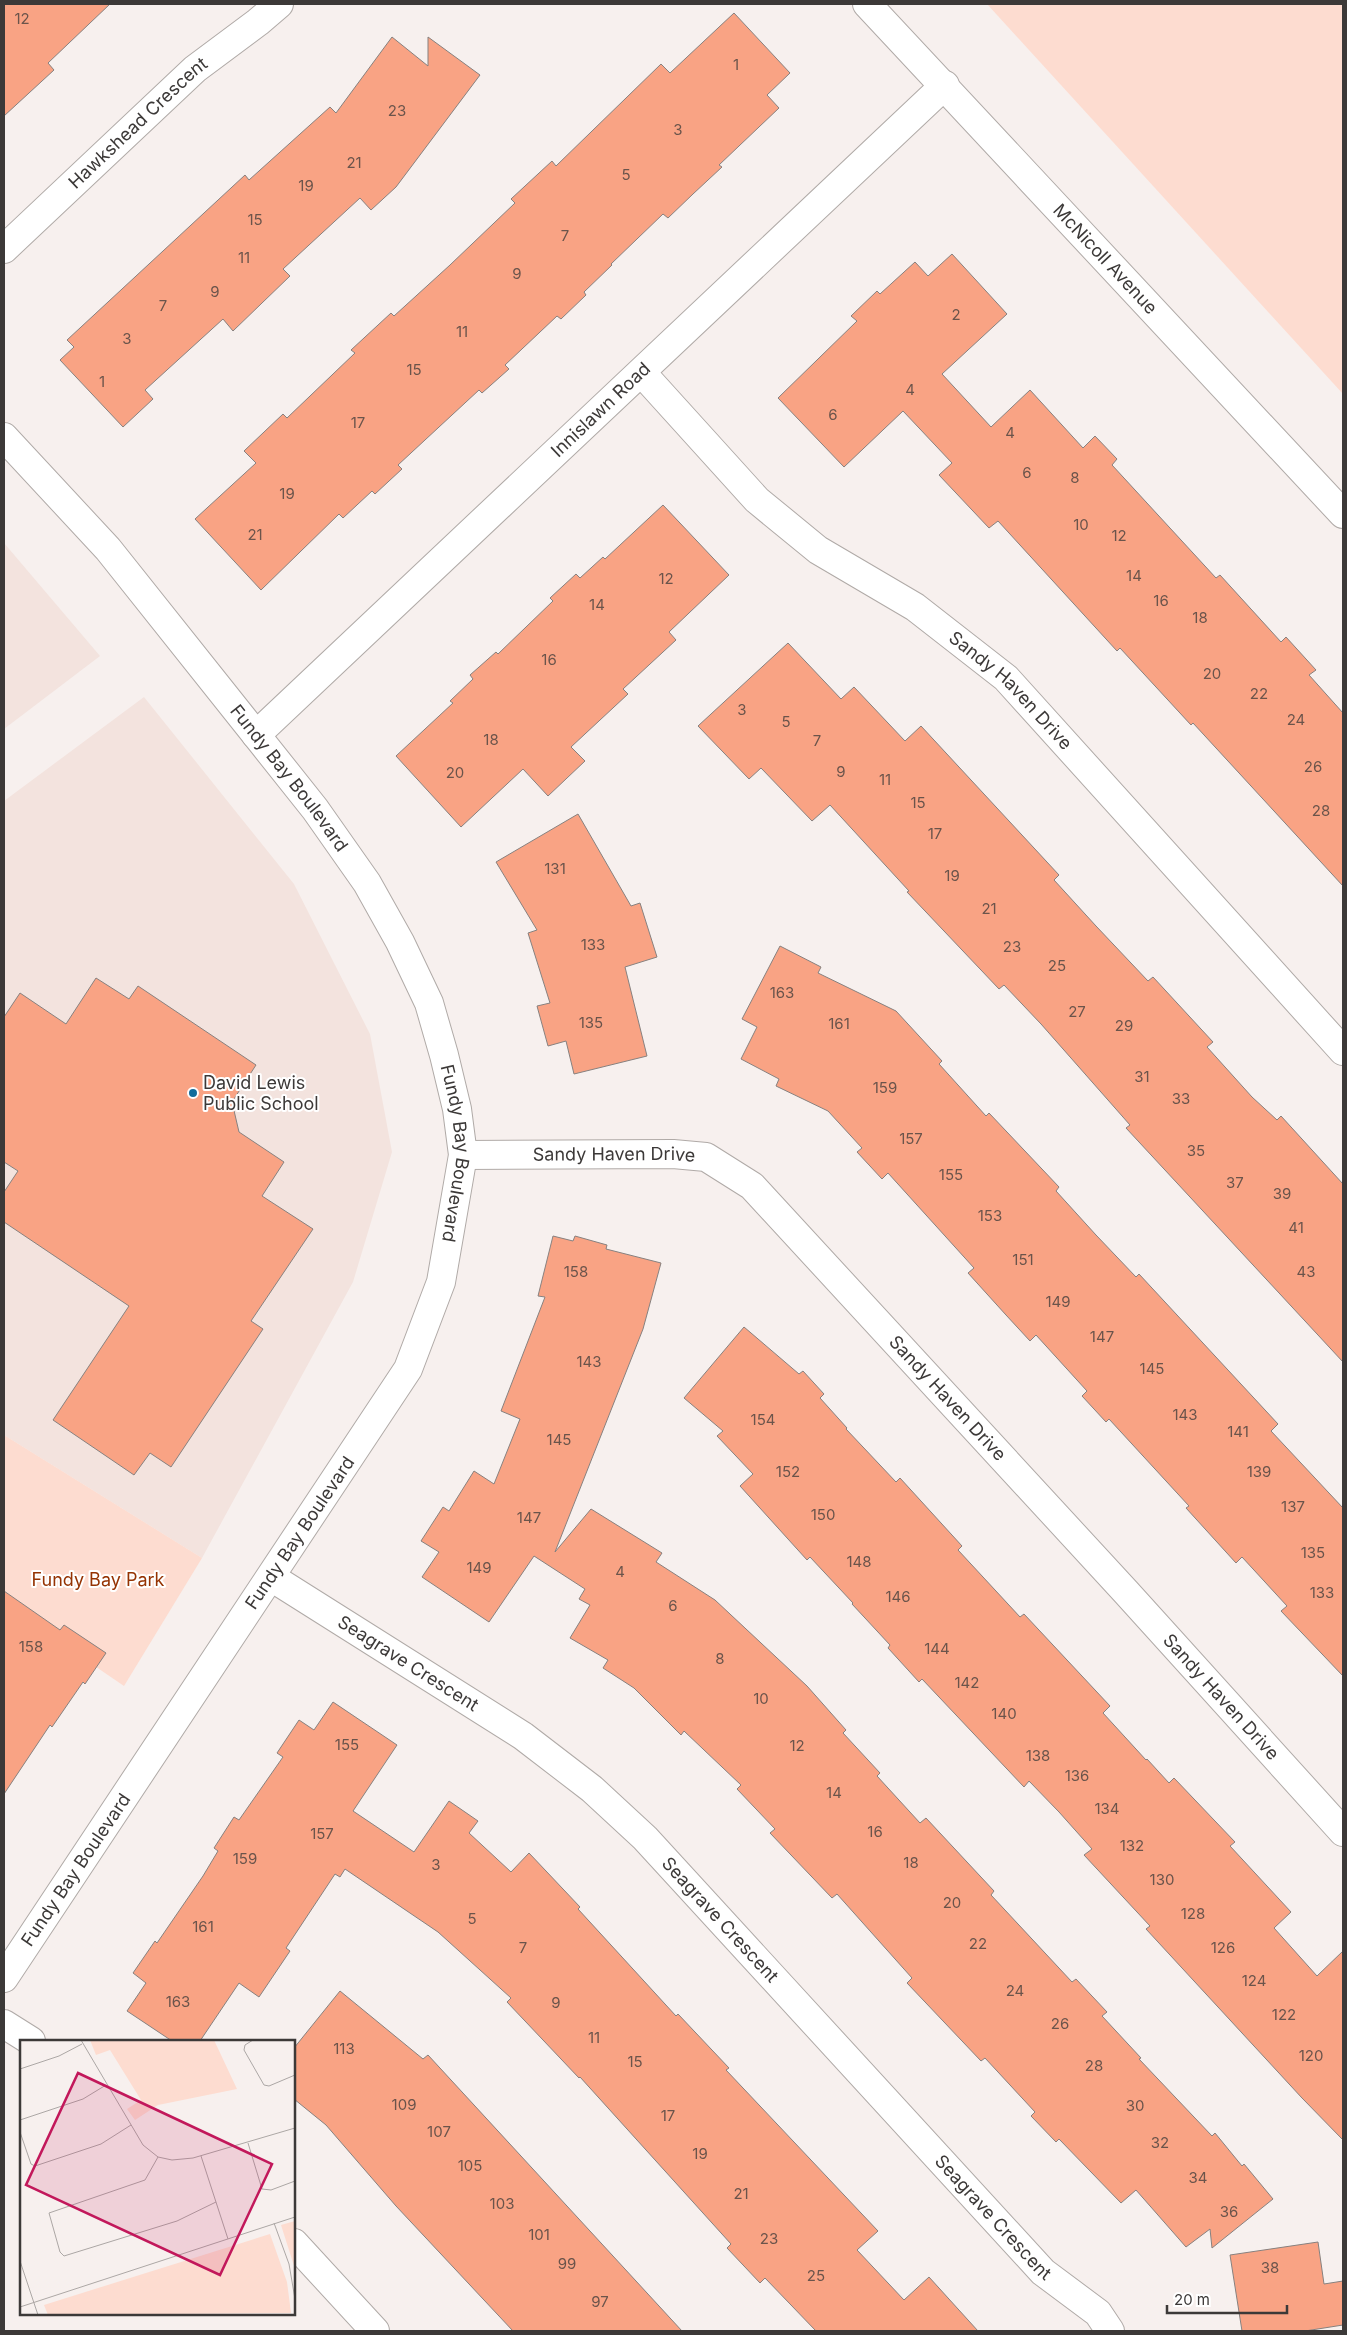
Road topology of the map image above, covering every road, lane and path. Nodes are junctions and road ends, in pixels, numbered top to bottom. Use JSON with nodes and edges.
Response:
{"nodes":[{"id":1,"x":279,"y":4,"type":"edge"},
{"id":2,"x":867,"y":4,"type":"edge"},
{"id":3,"x":945,"y":85,"type":"junction"},
{"id":4,"x":4,"y":249,"type":"edge"},
{"id":5,"x":642,"y":373,"type":"junction"},
{"id":6,"x":4,"y":437,"type":"edge"},
{"id":7,"x":1343,"y":514,"type":"edge"},
{"id":8,"x":256,"y":735,"type":"junction"},
{"id":9,"x":1343,"y":1052,"type":"edge"},
{"id":10,"x":463,"y":1156,"type":"junction"},
{"id":11,"x":271,"y":1577,"type":"junction"},
{"id":12,"x":1343,"y":1832,"type":"edge"},
{"id":13,"x":4,"y":1978,"type":"edge"},
{"id":14,"x":4,"y":2024,"type":"edge"},
{"id":15,"x":29,"y":2040,"type":"edge"},
{"id":16,"x":295,"y":2244,"type":"edge"},
{"id":17,"x":375,"y":2331,"type":"edge"},
{"id":18,"x":1110,"y":2331,"type":"edge"}],
"edges":[{"from":1,"to":4,"type":"street","name":"Hawkshead Crescent"},
{"from":2,"to":3,"type":"street","name":"McNicoll Avenue"},
{"from":3,"to":5,"type":"street","name":"Innislawn Road"},
{"from":3,"to":7,"type":"street","name":"McNicoll Avenue"},
{"from":5,"to":8,"type":"street","name":"Innislawn Road"},
{"from":5,"to":9,"type":"street","name":"Sandy Haven Drive"},
{"from":6,"to":8,"type":"street","name":"Fundy Bay Boulevard"},
{"from":8,"to":10,"type":"street","name":"Fundy Bay Boulevard"},
{"from":10,"to":11,"type":"street","name":"Fundy Bay Boulevard"},
{"from":10,"to":12,"type":"street","name":"Sandy Haven Drive"},
{"from":11,"to":13,"type":"street","name":"Fundy Bay Boulevard"},
{"from":11,"to":18,"type":"street","name":"Seagrave Crescent"},
{"from":14,"to":15,"type":"street"},
{"from":16,"to":17,"type":"street"}]}
